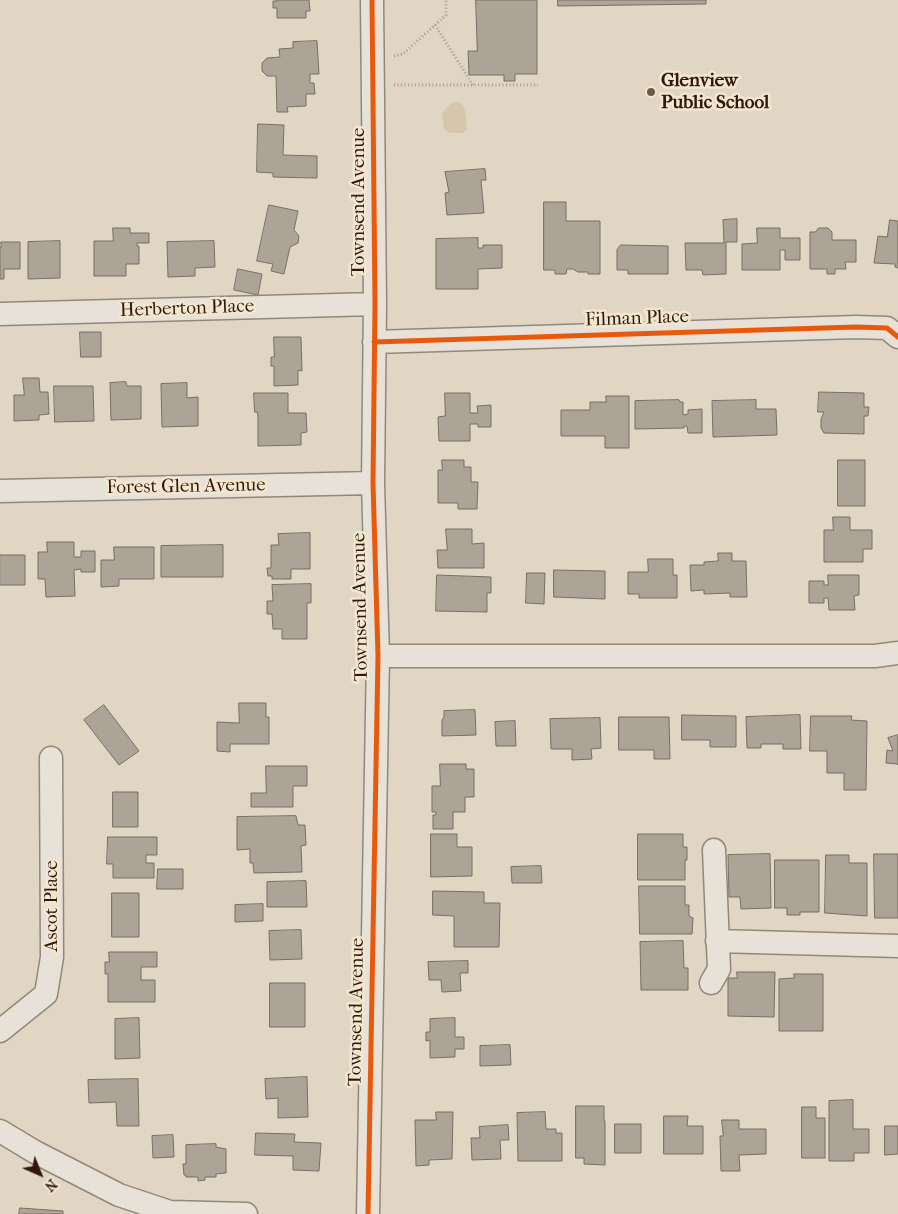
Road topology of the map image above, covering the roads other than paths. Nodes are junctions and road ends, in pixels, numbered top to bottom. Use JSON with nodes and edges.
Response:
{"nodes":[{"id":1,"x":372,"y":0,"type":"edge"},
{"id":2,"x":375,"y":304,"type":"junction"},
{"id":3,"x":0,"y":314,"type":"edge"},
{"id":4,"x":898,"y":336,"type":"edge"},
{"id":5,"x":374,"y":342,"type":"junction"},
{"id":6,"x":373,"y":483,"type":"junction"},
{"id":7,"x":0,"y":491,"type":"edge"},
{"id":8,"x":898,"y":653,"type":"edge"},
{"id":9,"x":378,"y":656,"type":"junction"},
{"id":10,"x":51,"y":758,"type":"dead end"},
{"id":11,"x":714,"y":850,"type":"dead end"},
{"id":12,"x":717,"y":941,"type":"junction"},
{"id":13,"x":898,"y":946,"type":"edge"},
{"id":14,"x":711,"y":983,"type":"dead end"},
{"id":15,"x":0,"y":1030,"type":"edge"},
{"id":16,"x":0,"y":1131,"type":"edge"},
{"id":17,"x":246,"y":1214,"type":"edge"},
{"id":18,"x":368,"y":1214,"type":"edge"}],
"edges":[{"from":1,"to":2,"type":"street","name":"Townsend Avenue"},
{"from":2,"to":3,"type":"street","name":"Herberton Place"},
{"from":2,"to":5,"type":"street","name":"Townsend Avenue"},
{"from":4,"to":5,"type":"street","name":"Filman Place"},
{"from":5,"to":6,"type":"street","name":"Townsend Avenue"},
{"from":6,"to":7,"type":"street","name":"Forest Glen Avenue"},
{"from":6,"to":9,"type":"street","name":"Townsend Avenue"},
{"from":8,"to":9,"type":"street"},
{"from":9,"to":18,"type":"street","name":"Townsend Avenue"},
{"from":10,"to":15,"type":"street","name":"Ascot Place"},
{"from":11,"to":12,"type":"street"},
{"from":12,"to":13,"type":"street"},
{"from":12,"to":14,"type":"street"},
{"from":16,"to":17,"type":"street"}]}
